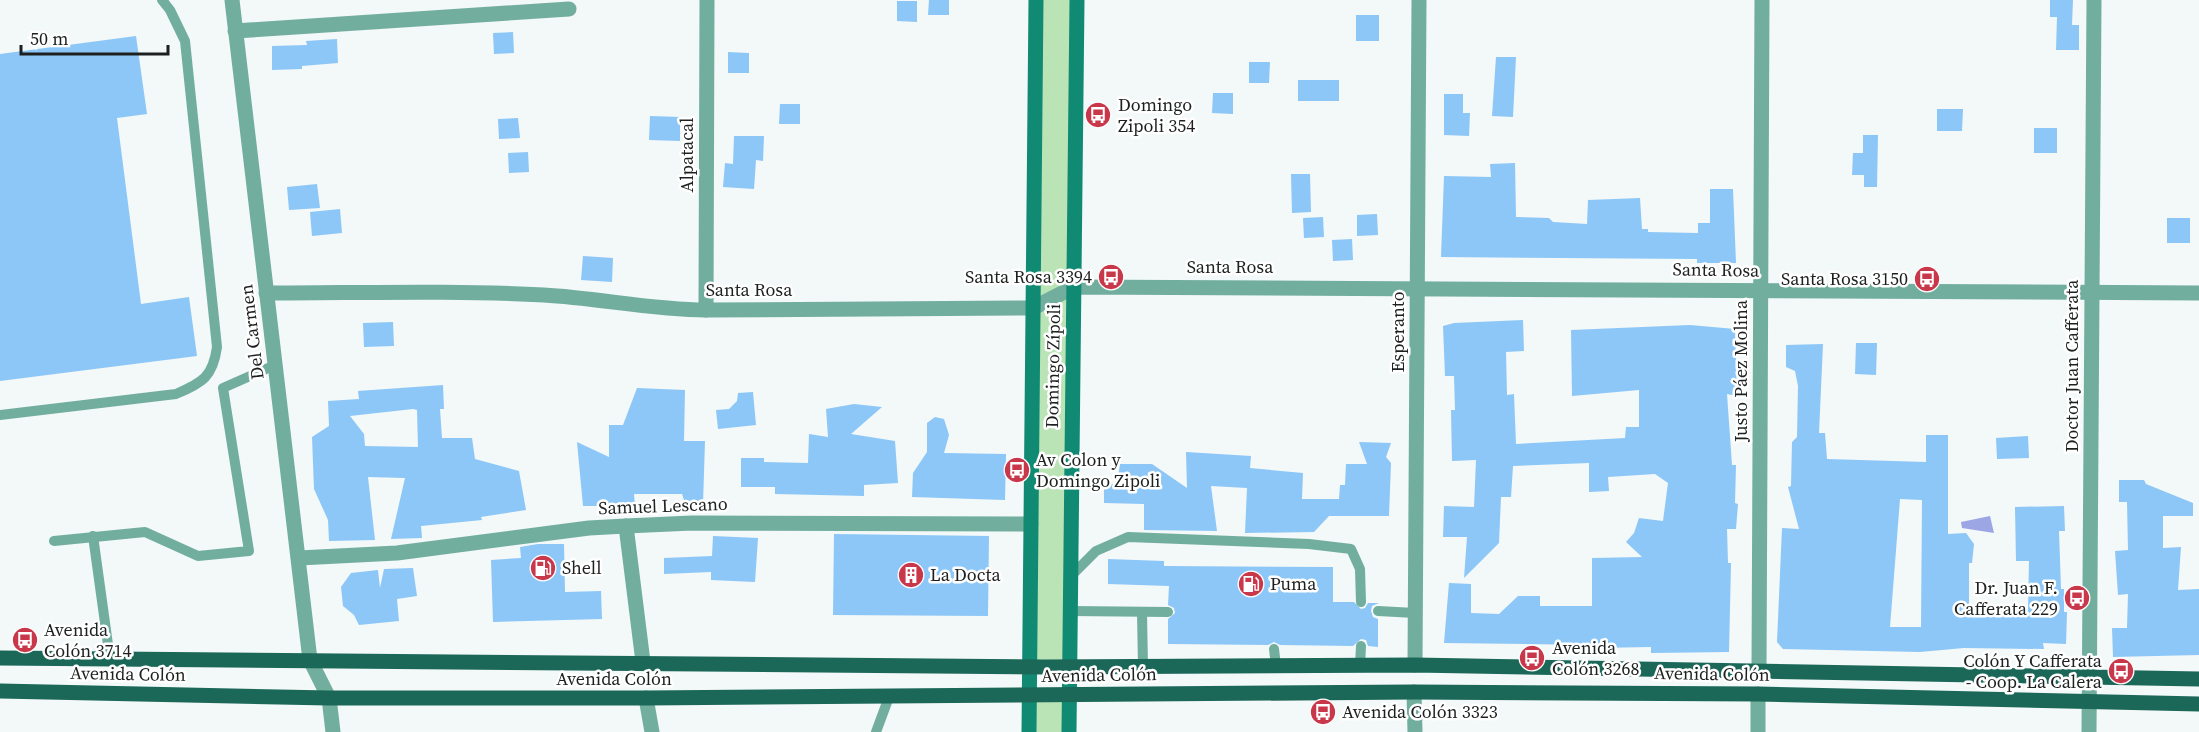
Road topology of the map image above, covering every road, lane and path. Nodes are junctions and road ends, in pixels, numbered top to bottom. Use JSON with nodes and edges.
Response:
{"nodes":[{"id":1,"x":162,"y":0,"type":"edge"},
{"id":2,"x":232,"y":0,"type":"edge"},
{"id":3,"x":707,"y":0,"type":"edge"},
{"id":4,"x":1036,"y":0,"type":"edge"},
{"id":5,"x":1077,"y":0,"type":"edge"},
{"id":6,"x":1419,"y":0,"type":"edge"},
{"id":7,"x":1762,"y":0,"type":"edge"},
{"id":8,"x":2094,"y":0,"type":"edge"},
{"id":9,"x":569,"y":9,"type":"dead end"},
{"id":10,"x":236,"y":31,"type":"junction"},
{"id":11,"x":1074,"y":286,"type":"junction"},
{"id":12,"x":1417,"y":287,"type":"junction"},
{"id":13,"x":1761,"y":290,"type":"junction"},
{"id":14,"x":2091,"y":292,"type":"junction"},
{"id":15,"x":266,"y":293,"type":"junction"},
{"id":16,"x":2199,"y":293,"type":"edge"},
{"id":17,"x":1033,"y":308,"type":"junction"},
{"id":18,"x":706,"y":310,"type":"junction"},
{"id":19,"x":275,"y":365,"type":"junction"},
{"id":20,"x":0,"y":416,"type":"edge"},
{"id":21,"x":1031,"y":524,"type":"junction"},
{"id":22,"x":626,"y":526,"type":"junction"},
{"id":23,"x":93,"y":536,"type":"junction"},
{"id":24,"x":54,"y":541,"type":"dead end"},
{"id":25,"x":298,"y":558,"type":"junction"},
{"id":26,"x":1071,"y":576,"type":"junction"},
{"id":27,"x":1361,"y":603,"type":"dead end"},
{"id":28,"x":1071,"y":611,"type":"junction"},
{"id":29,"x":1378,"y":611,"type":"dead end"},
{"id":30,"x":1142,"y":612,"type":"junction"},
{"id":31,"x":1168,"y":612,"type":"dead end"},
{"id":32,"x":1415,"y":613,"type":"junction"},
{"id":33,"x":1361,"y":646,"type":"dead end"},
{"id":34,"x":1274,"y":649,"type":"dead end"},
{"id":35,"x":0,"y":658,"type":"edge"},
{"id":36,"x":110,"y":659,"type":"junction"},
{"id":37,"x":310,"y":660,"type":"junction"},
{"id":38,"x":643,"y":662,"type":"junction"},
{"id":39,"x":1414,"y":665,"type":"junction"},
{"id":40,"x":1276,"y":666,"type":"junction"},
{"id":41,"x":1360,"y":666,"type":"junction"},
{"id":42,"x":1029,"y":667,"type":"junction"},
{"id":43,"x":1070,"y":667,"type":"junction"},
{"id":44,"x":1143,"y":667,"type":"junction"},
{"id":45,"x":1759,"y":671,"type":"junction"},
{"id":46,"x":2089,"y":678,"type":"junction"},
{"id":47,"x":2199,"y":679,"type":"edge"},
{"id":48,"x":0,"y":691,"type":"edge"},
{"id":49,"x":1414,"y":692,"type":"junction"},
{"id":50,"x":1758,"y":694,"type":"junction"},
{"id":51,"x":1069,"y":695,"type":"junction"},
{"id":52,"x":1029,"y":696,"type":"junction"},
{"id":53,"x":889,"y":697,"type":"junction"},
{"id":54,"x":329,"y":698,"type":"junction"},
{"id":55,"x":646,"y":698,"type":"junction"},
{"id":56,"x":2090,"y":703,"type":"junction"},
{"id":57,"x":2199,"y":704,"type":"edge"},
{"id":58,"x":333,"y":732,"type":"edge"},
{"id":59,"x":652,"y":732,"type":"edge"},
{"id":60,"x":876,"y":732,"type":"edge"},
{"id":61,"x":1029,"y":732,"type":"edge"},
{"id":62,"x":1069,"y":732,"type":"edge"},
{"id":63,"x":1415,"y":732,"type":"edge"},
{"id":64,"x":1758,"y":732,"type":"edge"},
{"id":65,"x":2089,"y":732,"type":"edge"}],
"edges":[{"from":1,"to":20,"type":"lane"},
{"from":2,"to":10,"type":"street","name":"Del Carmen"},
{"from":3,"to":18,"type":"street","name":"Alpatacal"},
{"from":4,"to":17,"type":"main road","name":"Domingo Zípoli"},
{"from":5,"to":11,"type":"main road","name":"Domingo Zípoli"},
{"from":6,"to":12,"type":"street","name":"Esperanto"},
{"from":7,"to":13,"type":"street","name":"Justo Páez Molina"},
{"from":8,"to":14,"type":"street","name":"Doctor Juan Cafferata"},
{"from":9,"to":10,"type":"street"},
{"from":10,"to":15,"type":"street","name":"Del Carmen"},
{"from":11,"to":12,"type":"street","name":"Santa Rosa"},
{"from":11,"to":17,"type":"street","name":"Santa Rosa"},
{"from":11,"to":26,"type":"main road","name":"Domingo Zípoli"},
{"from":12,"to":13,"type":"street","name":"Santa Rosa"},
{"from":12,"to":32,"type":"street","name":"Esperanto"},
{"from":13,"to":14,"type":"street","name":"Santa Rosa"},
{"from":13,"to":45,"type":"street","name":"Justo Páez Molina"},
{"from":14,"to":16,"type":"street","name":"Santa Rosa"},
{"from":14,"to":46,"type":"street","name":"Doctor Juan Cafferata"},
{"from":15,"to":18,"type":"street","name":"Santa Rosa"},
{"from":15,"to":19,"type":"street","name":"Del Carmen"},
{"from":17,"to":18,"type":"street","name":"Santa Rosa"},
{"from":17,"to":21,"type":"main road","name":"Domingo Zípoli"},
{"from":19,"to":23,"type":"lane"},
{"from":19,"to":25,"type":"street","name":"Del Carmen"},
{"from":21,"to":22,"type":"street","name":"Samuel Lescano"},
{"from":21,"to":42,"type":"main road","name":"Domingo Zípoli"},
{"from":22,"to":25,"type":"street","name":"Samuel Lescano"},
{"from":22,"to":38,"type":"street"},
{"from":23,"to":24,"type":"lane"},
{"from":23,"to":36,"type":"lane"},
{"from":25,"to":37,"type":"street","name":"Del Carmen"},
{"from":26,"to":27,"type":"lane"},
{"from":26,"to":28,"type":"main road","name":"Domingo Zípoli"},
{"from":28,"to":30,"type":"lane"},
{"from":28,"to":43,"type":"main road","name":"Domingo Zípoli"},
{"from":29,"to":32,"type":"lane"},
{"from":30,"to":31,"type":"lane"},
{"from":30,"to":44,"type":"lane"},
{"from":32,"to":39,"type":"street","name":"Esperanto"},
{"from":33,"to":41,"type":"lane"},
{"from":34,"to":40,"type":"lane"},
{"from":35,"to":36,"type":"main road","name":"Avenida Colón"},
{"from":36,"to":37,"type":"main road","name":"Avenida Colón"},
{"from":37,"to":38,"type":"main road","name":"Avenida Colón"},
{"from":37,"to":54,"type":"street","name":"Del Carmen"},
{"from":38,"to":42,"type":"main road","name":"Avenida Colón"},
{"from":39,"to":41,"type":"main road","name":"Avenida Colón"},
{"from":39,"to":45,"type":"main road","name":"Avenida Colón"},
{"from":40,"to":41,"type":"main road","name":"Avenida Colón"},
{"from":40,"to":44,"type":"main road","name":"Avenida Colón"},
{"from":42,"to":43,"type":"main road","name":"Avenida Colón"},
{"from":42,"to":52,"type":"main road","name":"Domingo Zípoli"},
{"from":43,"to":44,"type":"main road","name":"Avenida Colón"},
{"from":43,"to":51,"type":"main road","name":"Domingo Zípoli"},
{"from":45,"to":46,"type":"main road","name":"Avenida Colón"},
{"from":46,"to":47,"type":"main road","name":"Avenida Colón"},
{"from":46,"to":56,"type":"street","name":"Doctor Juan Cafferata"},
{"from":48,"to":54,"type":"main road","name":"Avenida Colón"},
{"from":49,"to":50,"type":"main road","name":"Avenida Colón"},
{"from":49,"to":51,"type":"main road","name":"Avenida Colón"},
{"from":49,"to":63,"type":"street"},
{"from":50,"to":56,"type":"main road","name":"Avenida Colón"},
{"from":50,"to":64,"type":"street"},
{"from":51,"to":52,"type":"main road","name":"Avenida Colón"},
{"from":51,"to":62,"type":"main road","name":"Domingo Zípoli"},
{"from":52,"to":53,"type":"main road","name":"Avenida Colón"},
{"from":52,"to":61,"type":"main road","name":"Domingo Zípoli"},
{"from":53,"to":55,"type":"main road","name":"Avenida Colón"},
{"from":53,"to":60,"type":"lane"},
{"from":54,"to":55,"type":"main road","name":"Avenida Colón"},
{"from":54,"to":58,"type":"street"},
{"from":55,"to":59,"type":"street"},
{"from":56,"to":57,"type":"main road","name":"Avenida Colón"},
{"from":56,"to":65,"type":"street","name":"Doctor Juan Cafferata"}]}
